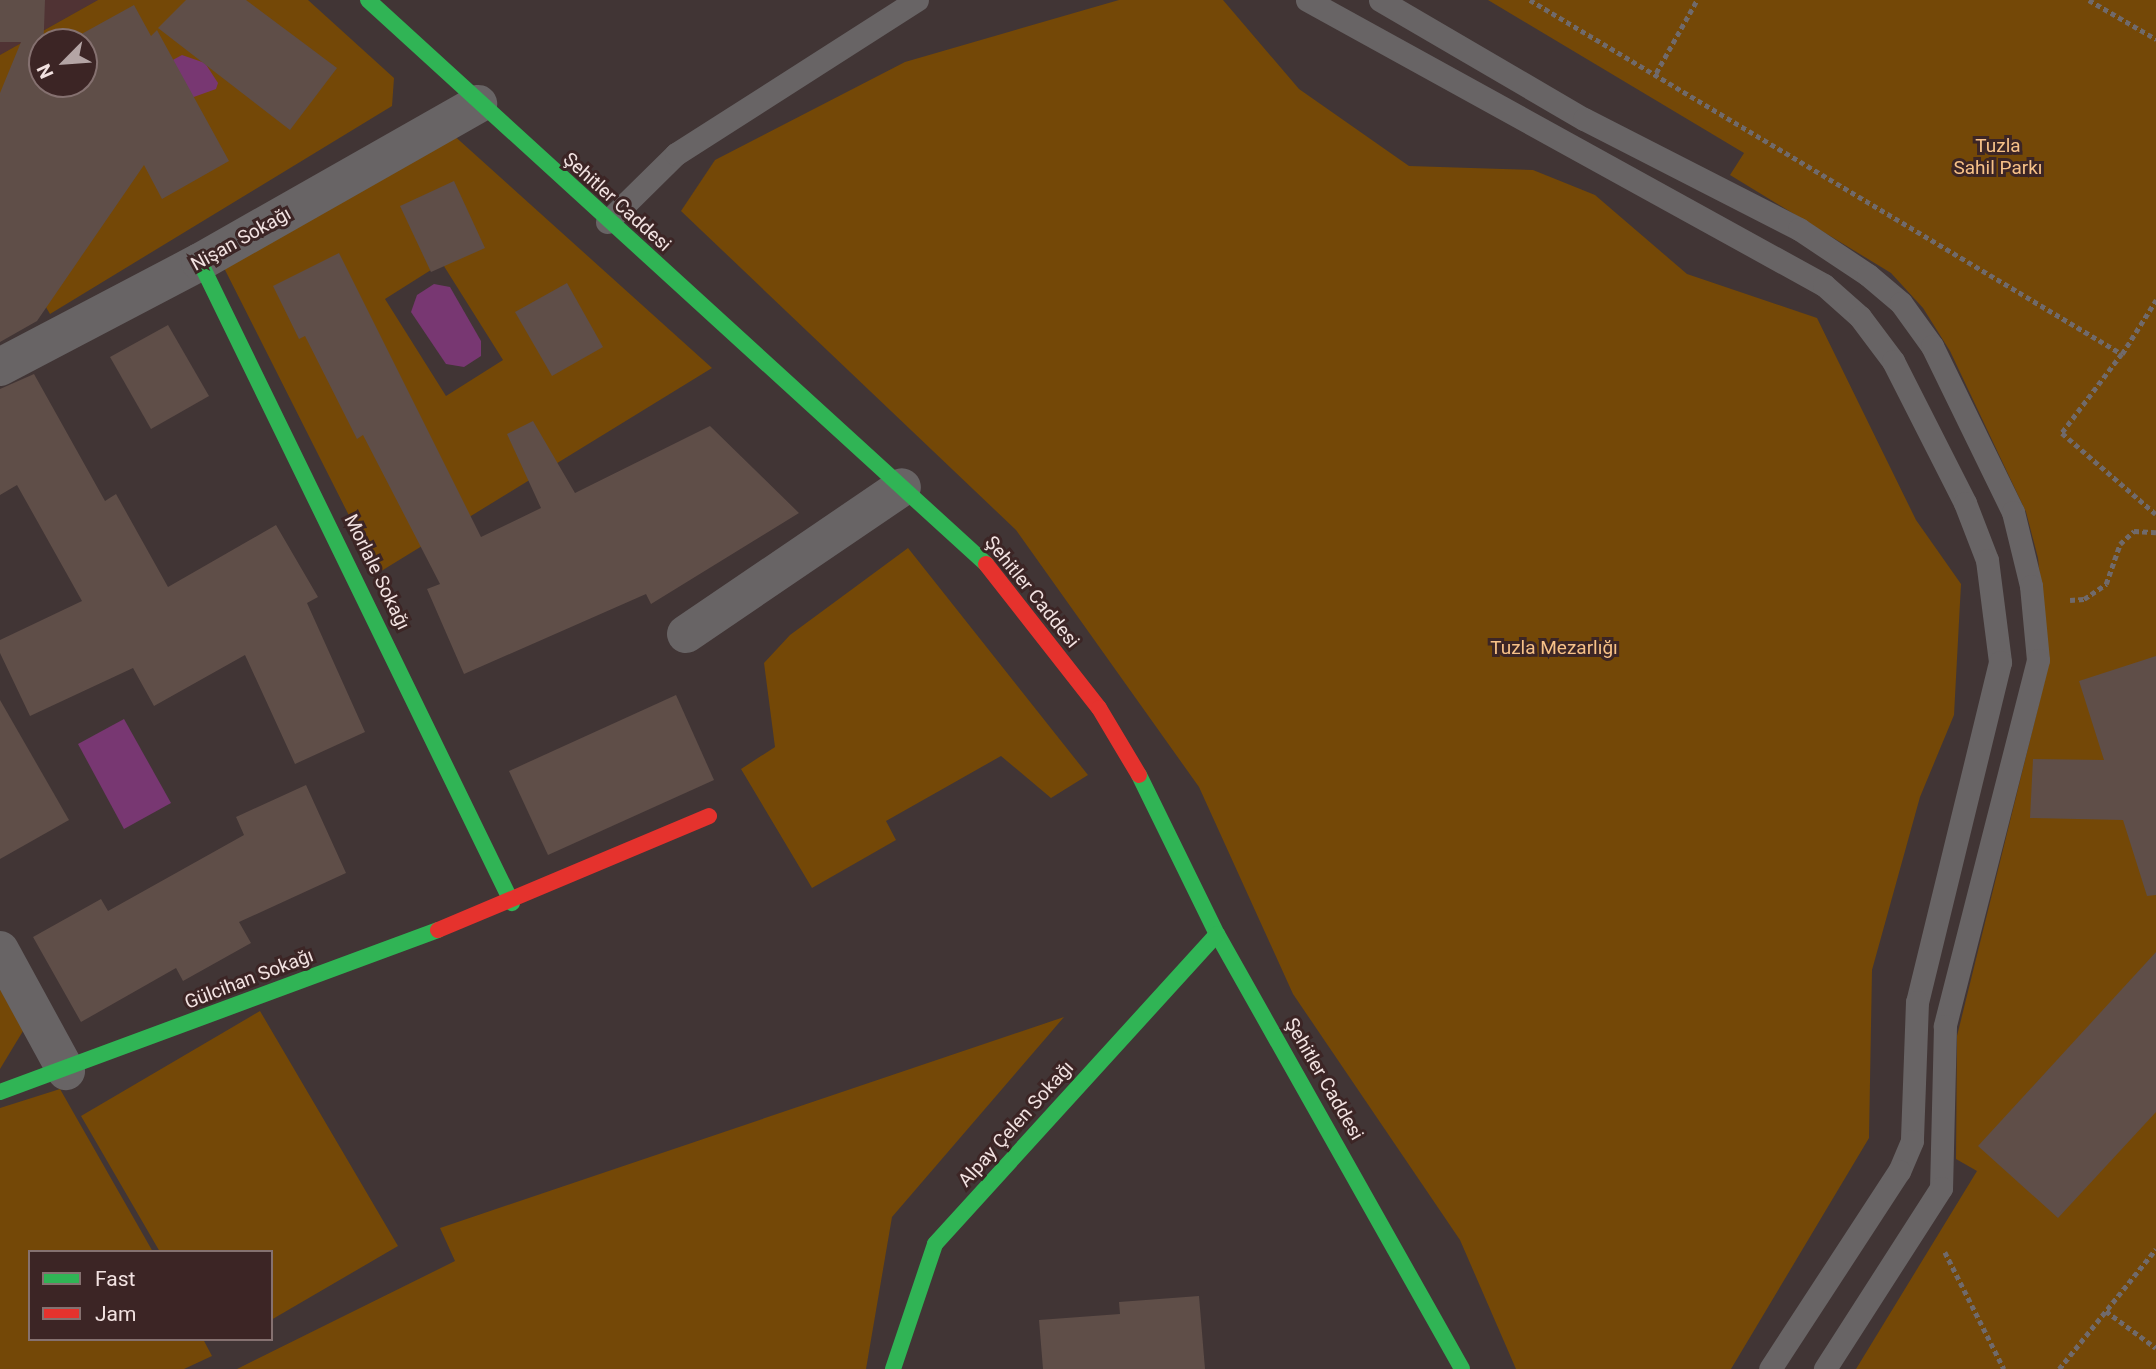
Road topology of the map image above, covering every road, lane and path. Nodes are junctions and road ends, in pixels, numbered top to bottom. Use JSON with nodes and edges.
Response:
{"nodes":[{"id":1,"x":368,"y":0,"type":"edge"},
{"id":2,"x":917,"y":0,"type":"edge"},
{"id":3,"x":1307,"y":0,"type":"edge"},
{"id":4,"x":1380,"y":0,"type":"edge"},
{"id":5,"x":1530,"y":0,"type":"edge"},
{"id":6,"x":1697,"y":0,"type":"edge"},
{"id":7,"x":2090,"y":0,"type":"edge"},
{"id":8,"x":2156,"y":39,"type":"edge"},
{"id":9,"x":1656,"y":73,"type":"junction"},
{"id":10,"x":478,"y":104,"type":"junction"},
{"id":11,"x":607,"y":222,"type":"junction"},
{"id":12,"x":200,"y":262,"type":"junction"},
{"id":13,"x":2156,"y":300,"type":"edge"},
{"id":14,"x":2122,"y":354,"type":"junction"},
{"id":15,"x":0,"y":367,"type":"edge"},
{"id":16,"x":902,"y":487,"type":"junction"},
{"id":17,"x":2156,"y":514,"type":"edge"},
{"id":18,"x":2156,"y":532,"type":"edge"},
{"id":19,"x":2063,"y":600,"type":"dead end"},
{"id":20,"x":686,"y":634,"type":"dead end"},
{"id":21,"x":709,"y":816,"type":"dead end"},
{"id":22,"x":512,"y":903,"type":"junction"},
{"id":23,"x":1217,"y":934,"type":"junction"},
{"id":24,"x":0,"y":950,"type":"edge"},
{"id":25,"x":66,"y":1071,"type":"junction"},
{"id":26,"x":0,"y":1093,"type":"edge"},
{"id":27,"x":1915,"y":1227,"type":"junction"},
{"id":28,"x":2156,"y":1249,"type":"edge"},
{"id":29,"x":2106,"y":1310,"type":"junction"},
{"id":30,"x":2156,"y":1348,"type":"edge"},
{"id":31,"x":893,"y":1369,"type":"edge"},
{"id":32,"x":1462,"y":1369,"type":"edge"},
{"id":33,"x":1770,"y":1369,"type":"edge"},
{"id":34,"x":1825,"y":1369,"type":"edge"},
{"id":35,"x":2004,"y":1369,"type":"edge"},
{"id":36,"x":2059,"y":1369,"type":"edge"}],
"edges":[{"from":1,"to":10,"type":"street","name":"Şehitler Caddesi"},
{"from":2,"to":11,"type":"lane"},
{"from":3,"to":33,"type":"lane"},
{"from":4,"to":27,"type":"lane"},
{"from":5,"to":9,"type":"path"},
{"from":6,"to":9,"type":"path"},
{"from":7,"to":8,"type":"path"},
{"from":9,"to":14,"type":"path"},
{"from":10,"to":11,"type":"street","name":"Şehitler Caddesi"},
{"from":10,"to":12,"type":"street","name":"Nişan Sokağı"},
{"from":11,"to":16,"type":"street","name":"Şehitler Caddesi"},
{"from":12,"to":15,"type":"street","name":"Nişan Sokağı"},
{"from":12,"to":22,"type":"street","name":"Morlale Sokağı"},
{"from":13,"to":14,"type":"path"},
{"from":14,"to":17,"type":"path"},
{"from":16,"to":20,"type":"street"},
{"from":16,"to":23,"type":"street","name":"Şehitler Caddesi"},
{"from":18,"to":19,"type":"path"},
{"from":21,"to":22,"type":"street","name":"Gülcihan Sokağı"},
{"from":22,"to":25,"type":"street","name":"Gülcihan Sokağı"},
{"from":23,"to":31,"type":"street","name":"Alpay Çelen Sokağı"},
{"from":23,"to":32,"type":"street","name":"Şehitler Caddesi"},
{"from":24,"to":25,"type":"street"},
{"from":25,"to":26,"type":"street","name":"Gülcihan Sokağı"},
{"from":27,"to":34,"type":"lane"},
{"from":27,"to":35,"type":"path"},
{"from":28,"to":29,"type":"path"},
{"from":29,"to":30,"type":"path"},
{"from":29,"to":36,"type":"path"}]}
